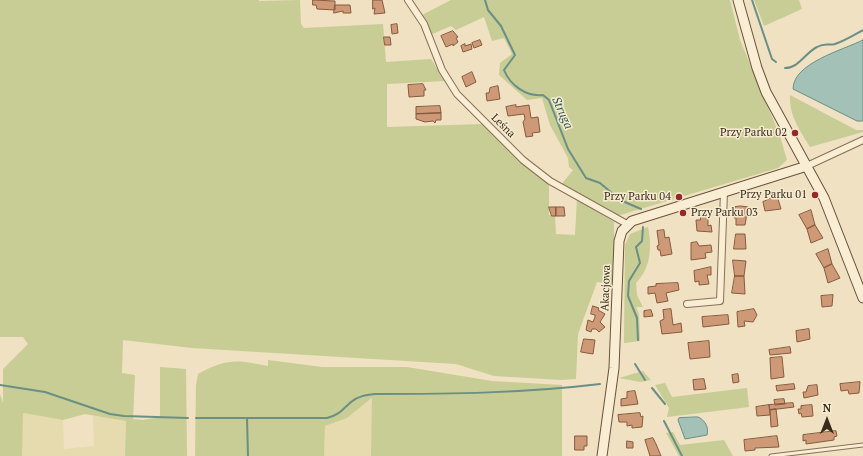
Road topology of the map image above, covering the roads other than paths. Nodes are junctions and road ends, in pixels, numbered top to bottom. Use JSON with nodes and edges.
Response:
{"nodes":[{"id":1,"x":408,"y":0,"type":"edge"},
{"id":2,"x":738,"y":0,"type":"edge"},
{"id":3,"x":863,"y":140,"type":"edge"},
{"id":4,"x":807,"y":166,"type":"junction"},
{"id":5,"x":724,"y":192,"type":"junction"},
{"id":6,"x":627,"y":224,"type":"junction"},
{"id":7,"x":862,"y":295,"type":"edge"},
{"id":8,"x":687,"y":304,"type":"dead end"},
{"id":9,"x":863,"y":445,"type":"edge"},
{"id":10,"x":602,"y":456,"type":"edge"},
{"id":11,"x":771,"y":456,"type":"edge"}],
"edges":[{"from":1,"to":6,"type":"street","name":"Leśna"},
{"from":2,"to":4,"type":"street"},
{"from":3,"to":4,"type":"street"},
{"from":4,"to":5,"type":"street"},
{"from":4,"to":7,"type":"street"},
{"from":5,"to":6,"type":"street"},
{"from":5,"to":8,"type":"street"},
{"from":6,"to":10,"type":"street","name":"Akacjowa"},
{"from":9,"to":11,"type":"lane"}]}
